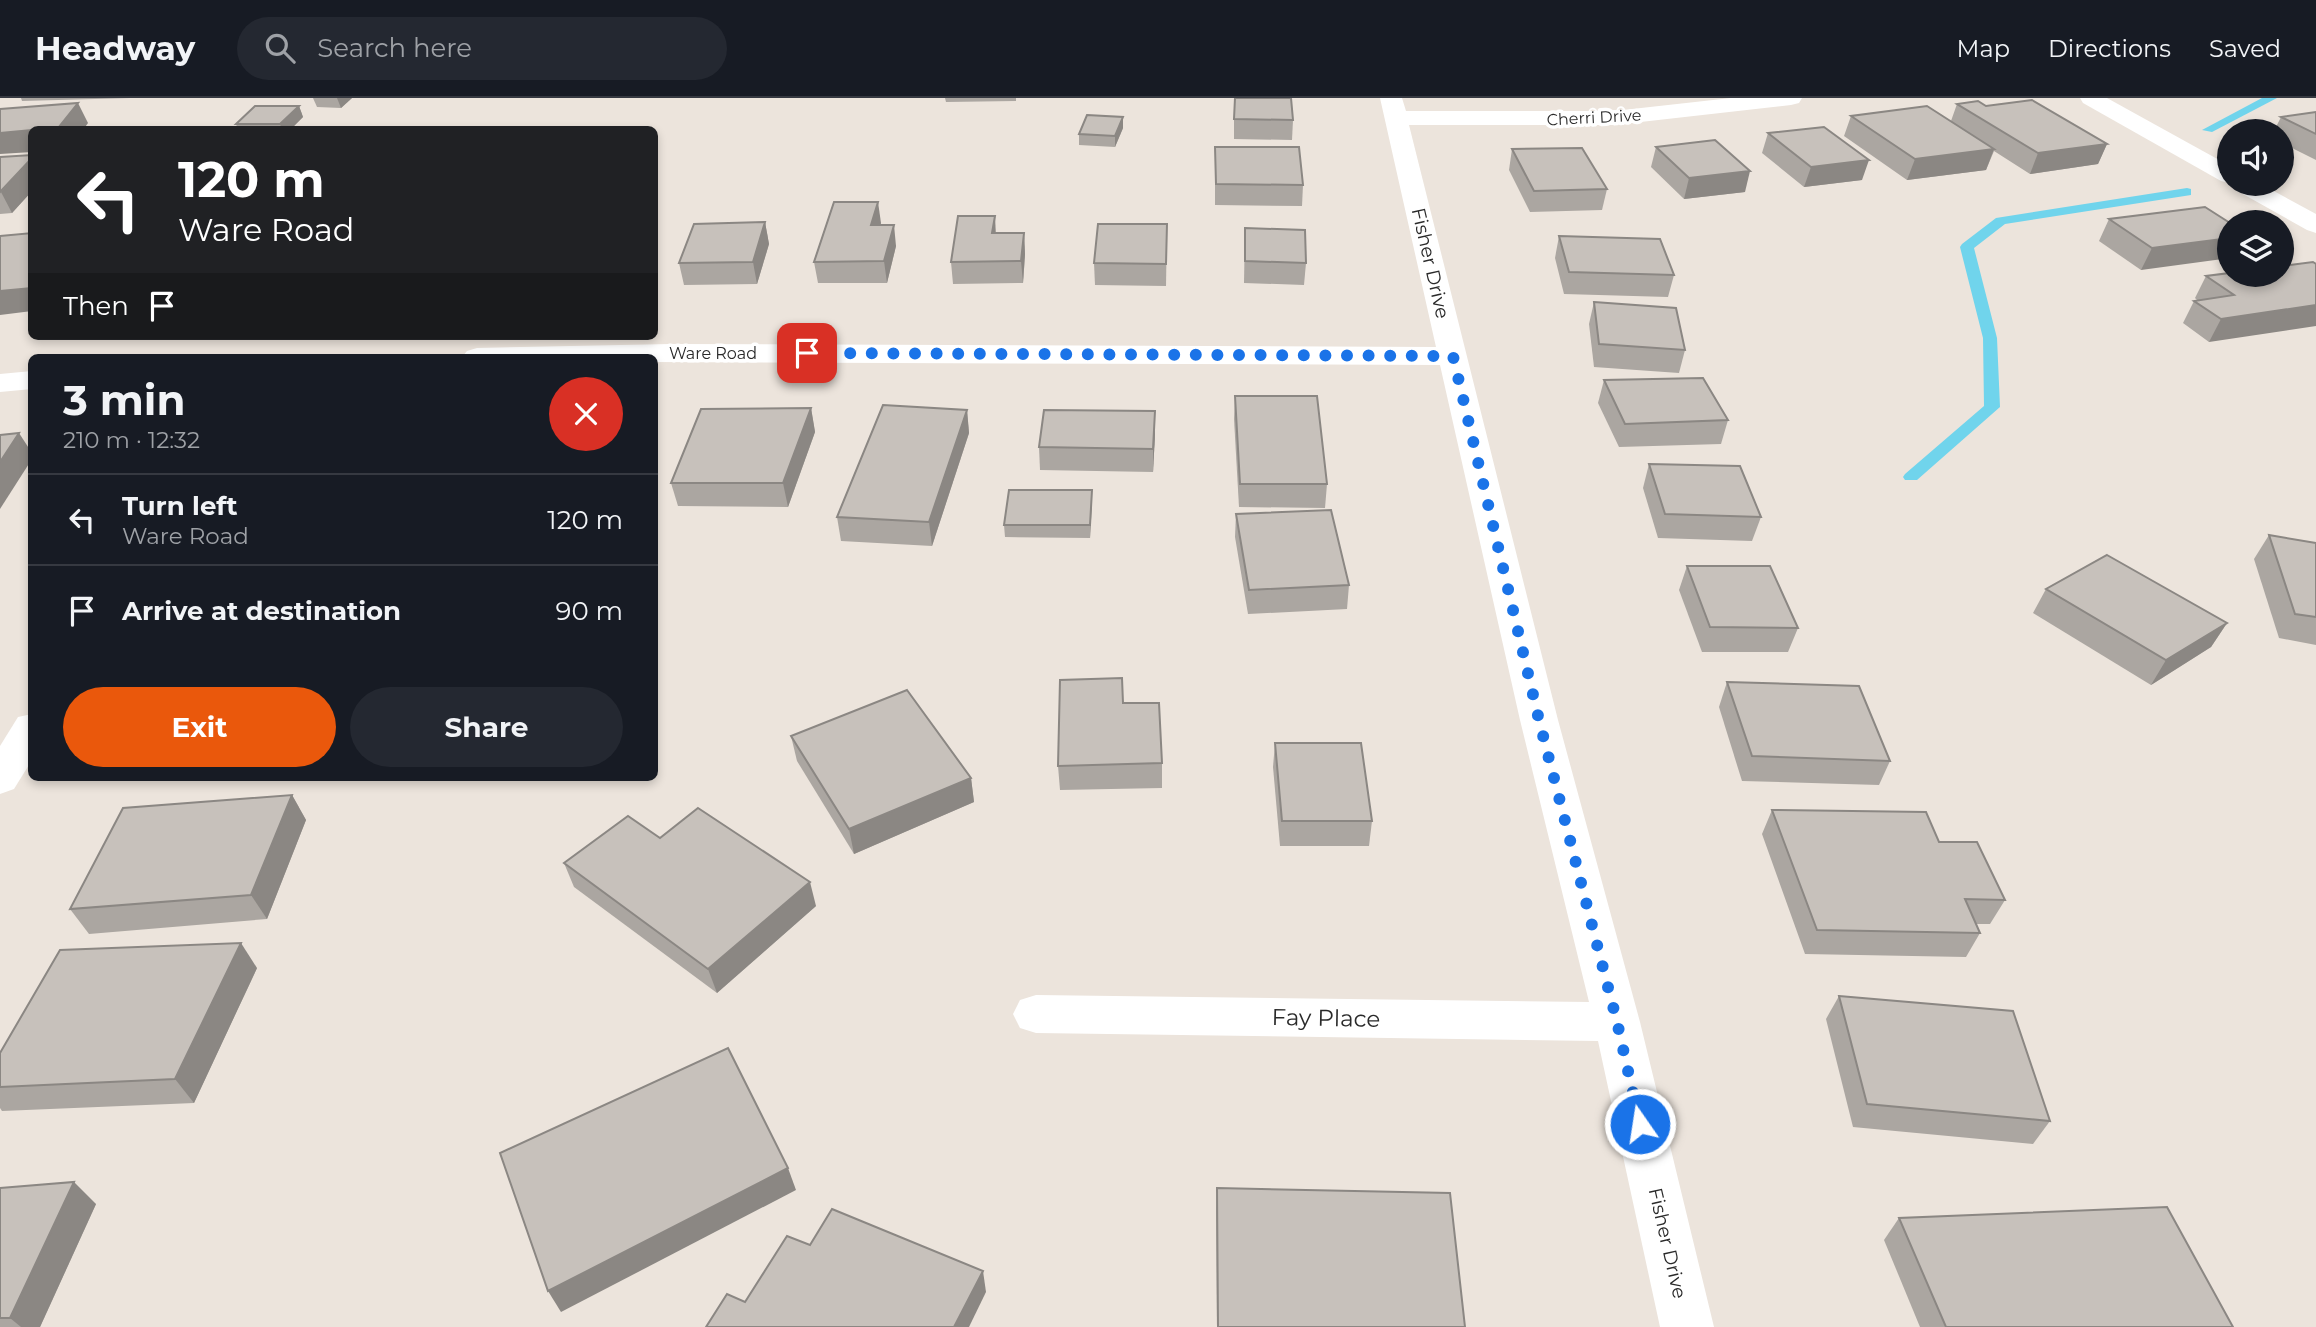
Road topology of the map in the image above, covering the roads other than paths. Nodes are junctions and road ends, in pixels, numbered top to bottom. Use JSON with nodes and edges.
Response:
{"nodes":[{"id":1,"x":1791,"y":98,"type":"edge"},
{"id":2,"x":2091,"y":98,"type":"edge"},
{"id":3,"x":1394,"y":108,"type":"edge"},
{"id":4,"x":2217,"y":169,"type":"edge"},
{"id":5,"x":2264,"y":196,"type":"edge"},
{"id":6,"x":2316,"y":225,"type":"edge"},
{"id":7,"x":622,"y":354,"type":"edge"},
{"id":8,"x":1453,"y":356,"type":"junction"},
{"id":9,"x":28,"y":380,"type":"edge"},
{"id":10,"x":0,"y":383,"type":"edge"},
{"id":11,"x":28,"y":734,"type":"edge"},
{"id":12,"x":0,"y":779,"type":"edge"},
{"id":13,"x":1036,"y":1014,"type":"dead end"},
{"id":14,"x":1617,"y":1022,"type":"junction"},
{"id":15,"x":1687,"y":1327,"type":"edge"}],
"edges":[{"from":1,"to":3,"type":"street","name":"Cherri Drive"},
{"from":2,"to":4,"type":"street"},
{"from":3,"to":8,"type":"street","name":"Fisher Drive"},
{"from":5,"to":6,"type":"street"},
{"from":7,"to":8,"type":"street","name":"Ware Road"},
{"from":8,"to":14,"type":"street","name":"Fisher Drive"},
{"from":9,"to":10,"type":"street"},
{"from":11,"to":12,"type":"street"},
{"from":13,"to":14,"type":"street","name":"Fay Place"},
{"from":14,"to":15,"type":"street","name":"Fisher Drive"}]}
